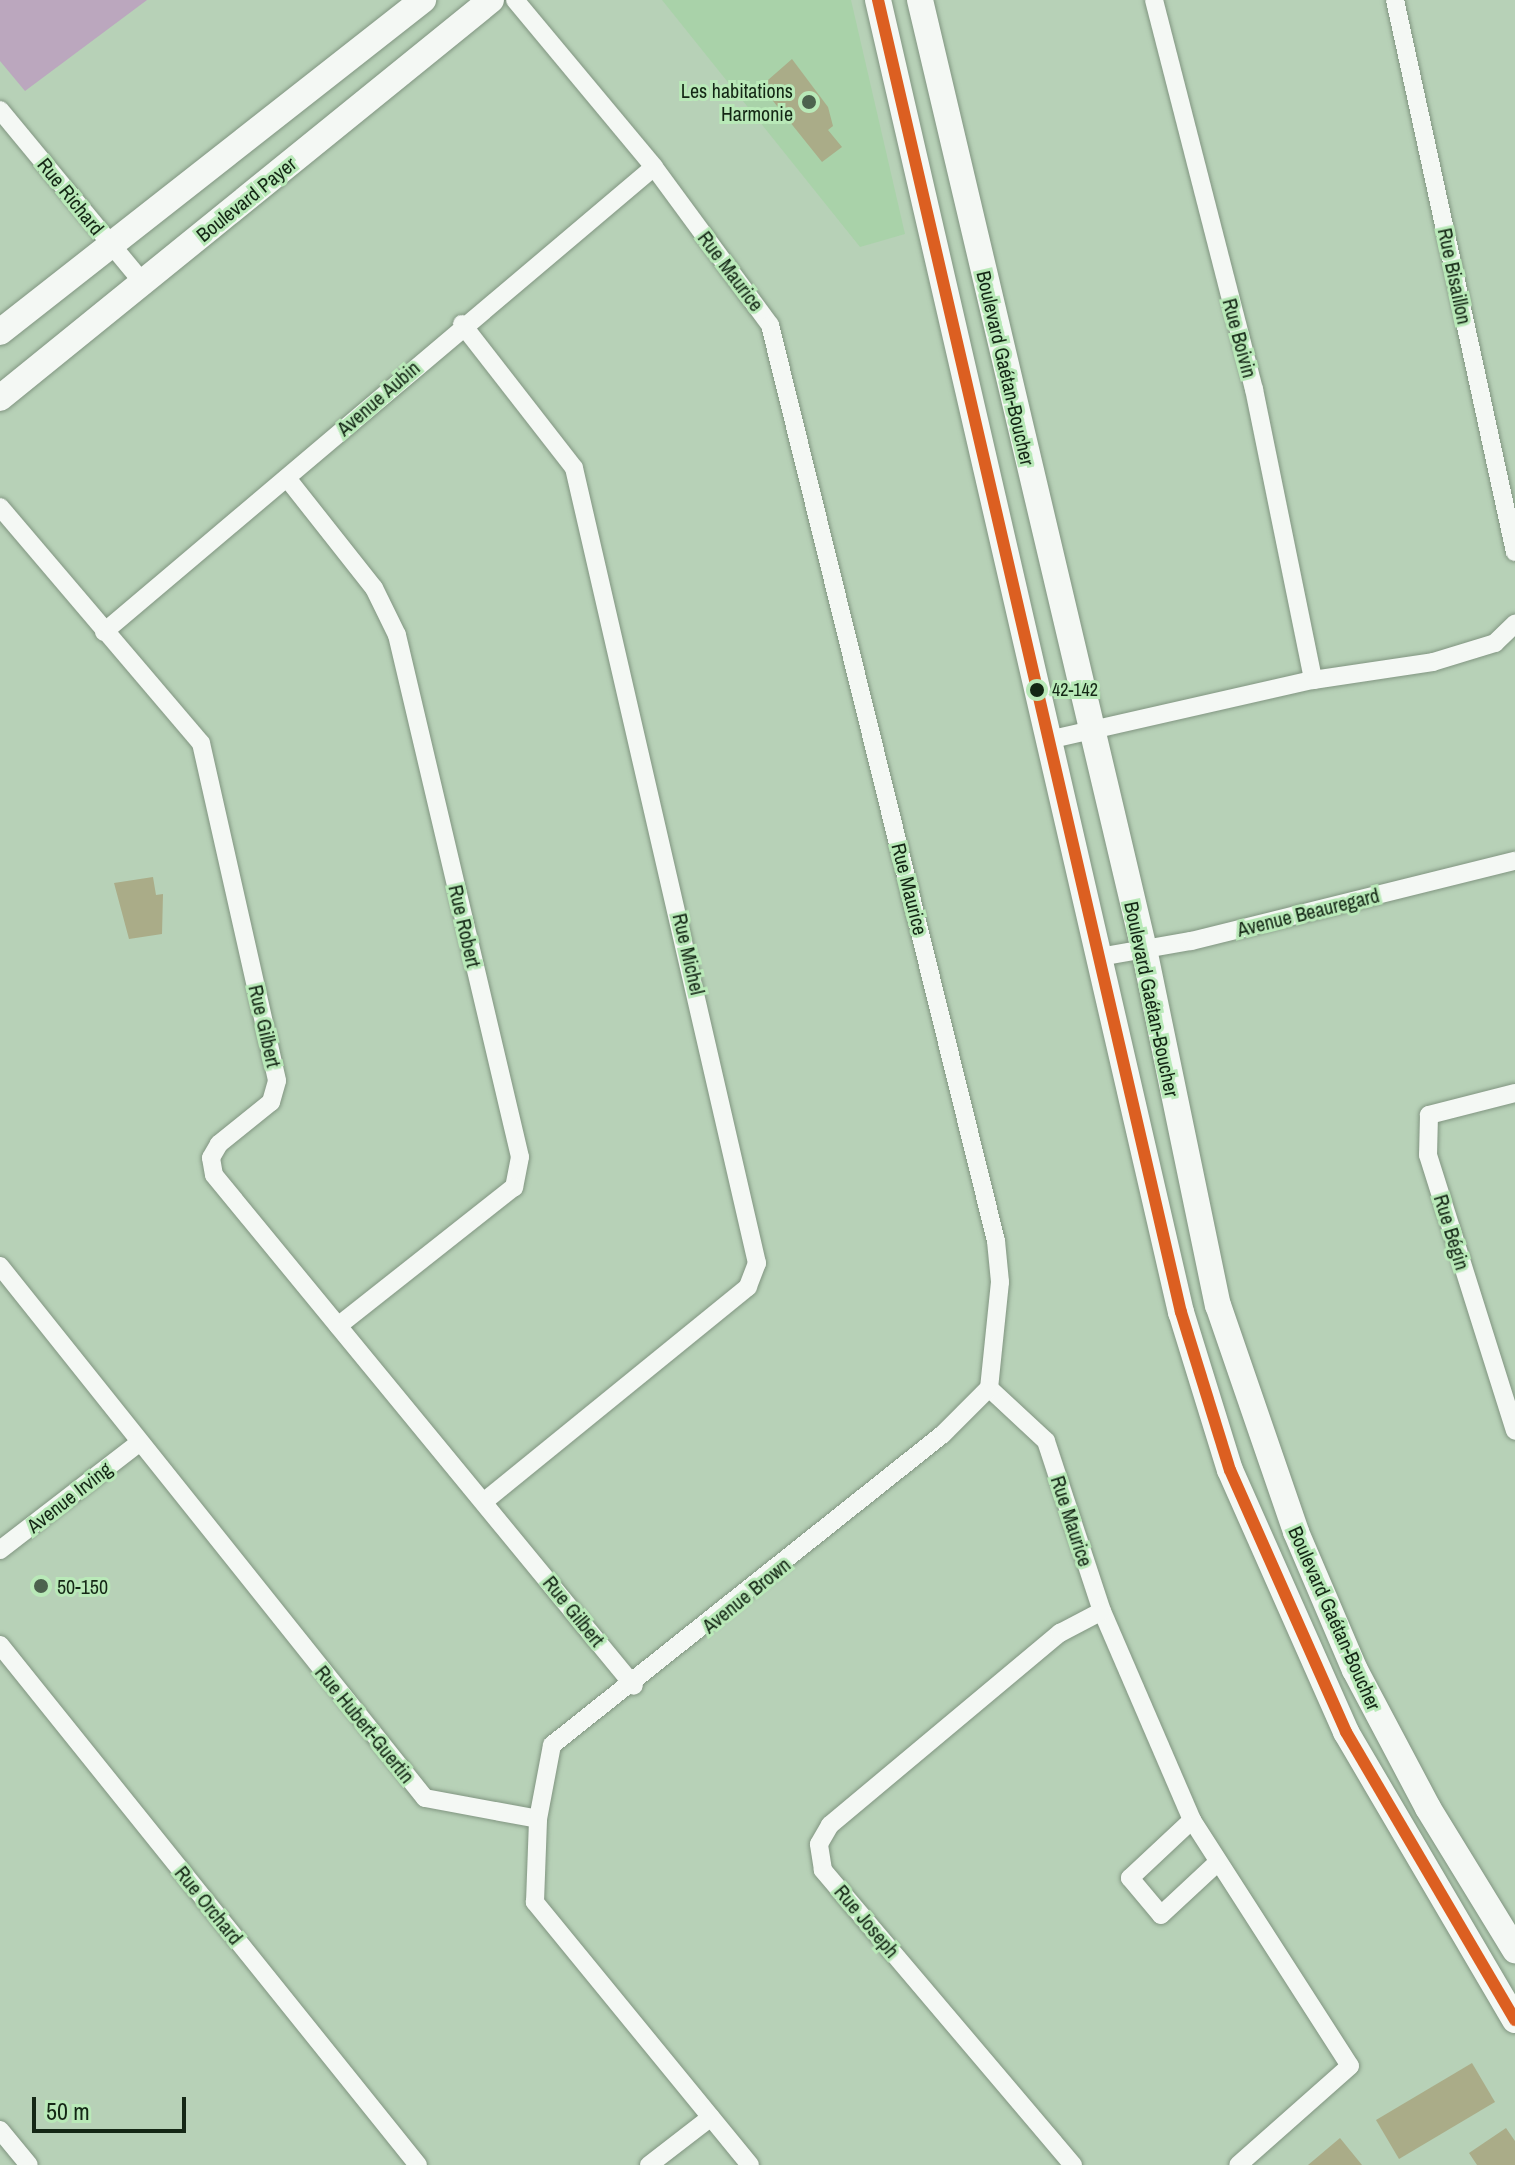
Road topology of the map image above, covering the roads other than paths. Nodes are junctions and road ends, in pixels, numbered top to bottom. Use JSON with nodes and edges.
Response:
{"nodes":[{"id":1,"x":423,"y":0,"type":"edge"},
{"id":2,"x":491,"y":0,"type":"edge"},
{"id":3,"x":515,"y":0,"type":"edge"},
{"id":4,"x":878,"y":0,"type":"edge"},
{"id":5,"x":920,"y":0,"type":"edge"},
{"id":6,"x":1154,"y":0,"type":"edge"},
{"id":7,"x":1395,"y":0,"type":"edge"},
{"id":8,"x":0,"y":110,"type":"edge"},
{"id":9,"x":654,"y":167,"type":"junction"},
{"id":10,"x":961,"y":176,"type":"junction"},
{"id":11,"x":921,"y":186,"type":"junction"},
{"id":12,"x":109,"y":242,"type":"junction"},
{"id":13,"x":143,"y":283,"type":"junction"},
{"id":14,"x":462,"y":324,"type":"junction"},
{"id":15,"x":0,"y":332,"type":"edge"},
{"id":16,"x":0,"y":398,"type":"edge"},
{"id":17,"x":287,"y":478,"type":"junction"},
{"id":18,"x":0,"y":507,"type":"edge"},
{"id":19,"x":1515,"y":552,"type":"edge"},
{"id":20,"x":1515,"y":624,"type":"edge"},
{"id":21,"x":104,"y":632,"type":"junction"},
{"id":22,"x":1313,"y":680,"type":"junction"},
{"id":23,"x":1090,"y":731,"type":"junction"},
{"id":24,"x":1048,"y":740,"type":"junction"},
{"id":25,"x":1515,"y":861,"type":"edge"},
{"id":26,"x":1144,"y":949,"type":"junction"},
{"id":27,"x":1099,"y":957,"type":"junction"},
{"id":28,"x":1515,"y":1093,"type":"edge"},
{"id":29,"x":0,"y":1266,"type":"edge"},
{"id":30,"x":338,"y":1326,"type":"junction"},
{"id":31,"x":989,"y":1388,"type":"junction"},
{"id":32,"x":1515,"y":1431,"type":"edge"},
{"id":33,"x":139,"y":1443,"type":"junction"},
{"id":34,"x":485,"y":1501,"type":"junction"},
{"id":35,"x":0,"y":1550,"type":"edge"},
{"id":36,"x":1102,"y":1611,"type":"junction"},
{"id":37,"x":0,"y":1645,"type":"edge"},
{"id":38,"x":634,"y":1686,"type":"junction"},
{"id":39,"x":538,"y":1819,"type":"junction"},
{"id":40,"x":1192,"y":1820,"type":"junction"},
{"id":41,"x":1218,"y":1862,"type":"junction"},
{"id":42,"x":1515,"y":1950,"type":"edge"},
{"id":43,"x":1515,"y":2020,"type":"edge"},
{"id":44,"x":711,"y":2117,"type":"junction"},
{"id":45,"x":0,"y":2130,"type":"edge"},
{"id":46,"x":29,"y":2165,"type":"edge"},
{"id":47,"x":418,"y":2165,"type":"edge"},
{"id":48,"x":649,"y":2165,"type":"edge"},
{"id":49,"x":750,"y":2165,"type":"edge"},
{"id":50,"x":1073,"y":2165,"type":"edge"},
{"id":51,"x":1238,"y":2165,"type":"edge"}],
"edges":[{"from":1,"to":12,"type":"main road"},
{"from":2,"to":13,"type":"main road","name":"Boulevard Payer"},
{"from":3,"to":9,"type":"street","name":"Rue Maurice"},
{"from":4,"to":11,"type":"main road","name":"Boulevard Gaétan-Boucher"},
{"from":5,"to":10,"type":"main road","name":"Boulevard Gaétan-Boucher"},
{"from":6,"to":22,"type":"street","name":"Rue Boivin"},
{"from":7,"to":19,"type":"street","name":"Rue Bisaillon"},
{"from":8,"to":12,"type":"street","name":"Rue Richard"},
{"from":9,"to":14,"type":"street","name":"Avenue Aubin"},
{"from":9,"to":31,"type":"street","name":"Rue Maurice"},
{"from":10,"to":11,"type":"main road"},
{"from":10,"to":23,"type":"main road","name":"Boulevard Gaétan-Boucher"},
{"from":11,"to":24,"type":"main road","name":"Boulevard Gaétan-Boucher"},
{"from":12,"to":13,"type":"street","name":"Rue Richard"},
{"from":12,"to":15,"type":"main road"},
{"from":13,"to":16,"type":"main road","name":"Boulevard Payer"},
{"from":14,"to":17,"type":"street","name":"Avenue Aubin"},
{"from":14,"to":34,"type":"street","name":"Rue Michel"},
{"from":17,"to":21,"type":"street","name":"Avenue Aubin"},
{"from":17,"to":30,"type":"street","name":"Rue Robert"},
{"from":18,"to":21,"type":"street","name":"Rue Gilbert"},
{"from":20,"to":22,"type":"street"},
{"from":21,"to":30,"type":"street","name":"Rue Gilbert"},
{"from":22,"to":23,"type":"street"},
{"from":23,"to":24,"type":"street"},
{"from":23,"to":26,"type":"main road","name":"Boulevard Gaétan-Boucher"},
{"from":24,"to":27,"type":"main road","name":"Boulevard Gaétan-Boucher"},
{"from":25,"to":26,"type":"street","name":"Avenue Beauregard"},
{"from":26,"to":27,"type":"street","name":"Avenue Beauregard"},
{"from":26,"to":42,"type":"main road","name":"Boulevard Gaétan-Boucher"},
{"from":27,"to":43,"type":"main road","name":"Boulevard Gaétan-Boucher"},
{"from":28,"to":32,"type":"street","name":"Rue Bégin"},
{"from":29,"to":33,"type":"street","name":"Rue Hubert-Guertin"},
{"from":30,"to":34,"type":"street","name":"Rue Gilbert"},
{"from":31,"to":36,"type":"street","name":"Rue Maurice"},
{"from":31,"to":38,"type":"street","name":"Avenue Brown"},
{"from":33,"to":35,"type":"street","name":"Avenue Irving"},
{"from":33,"to":39,"type":"street","name":"Rue Hubert-Guertin"},
{"from":34,"to":38,"type":"street","name":"Rue Gilbert"},
{"from":36,"to":40,"type":"street","name":"Rue Maurice"},
{"from":36,"to":50,"type":"street","name":"Rue Joseph"},
{"from":37,"to":47,"type":"street","name":"Rue Orchard"},
{"from":38,"to":39,"type":"street","name":"Avenue Brown"},
{"from":39,"to":44,"type":"street"},
{"from":40,"to":41,"type":"street","name":"Rue Maurice"},
{"from":40,"to":41,"type":"street"},
{"from":41,"to":51,"type":"street","name":"Rue Maurice"},
{"from":44,"to":48,"type":"street"},
{"from":44,"to":49,"type":"street"},
{"from":45,"to":46,"type":"street"}]}
